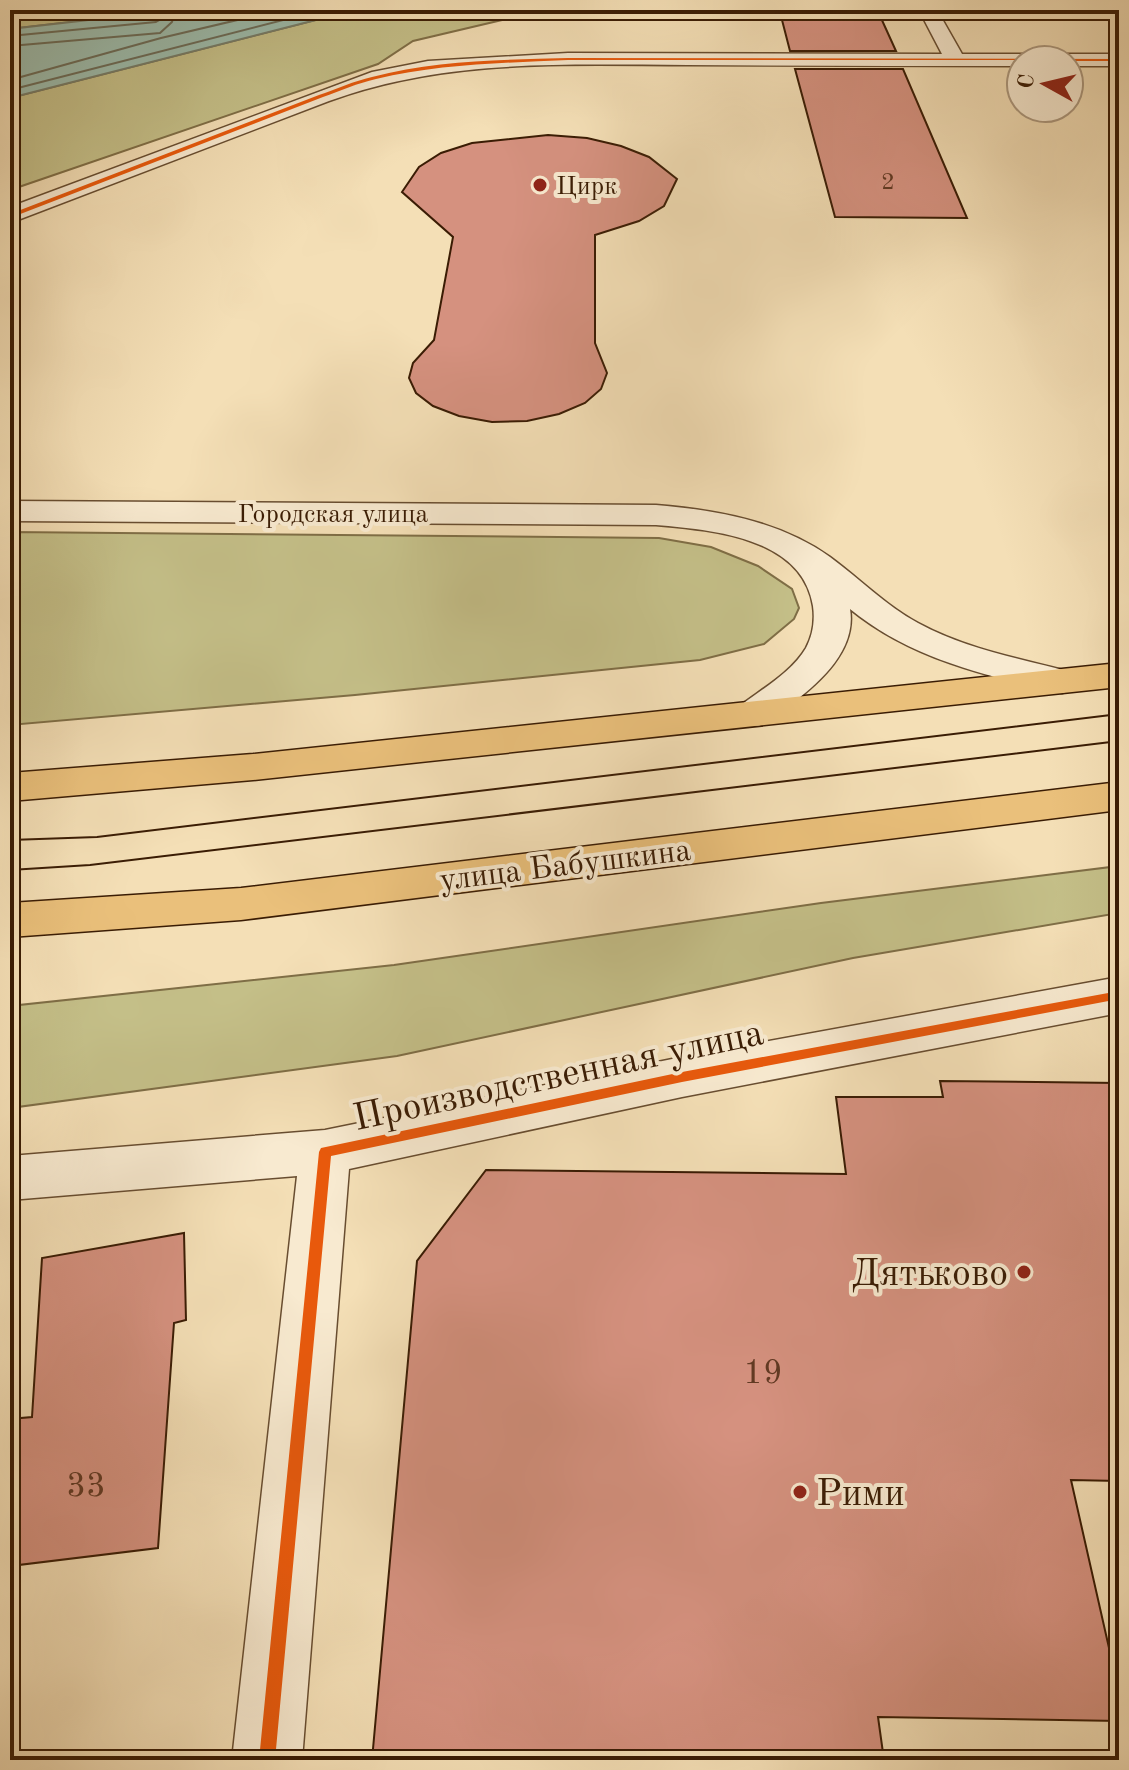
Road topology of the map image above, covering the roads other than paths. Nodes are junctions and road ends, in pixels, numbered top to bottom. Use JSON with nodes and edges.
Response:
{"nodes":[{"id":1,"x":928,"y":10,"type":"edge"},
{"id":2,"x":955,"y":59,"type":"junction"},
{"id":3,"x":1119,"y":60,"type":"edge"},
{"id":4,"x":10,"y":216,"type":"edge"},
{"id":5,"x":10,"y":511,"type":"edge"},
{"id":6,"x":806,"y":556,"type":"junction"},
{"id":7,"x":1119,"y":675,"type":"edge"},
{"id":8,"x":1062,"y":681,"type":"junction"},
{"id":9,"x":755,"y":714,"type":"junction"},
{"id":10,"x":10,"y":787,"type":"edge"},
{"id":11,"x":1119,"y":796,"type":"edge"},
{"id":12,"x":10,"y":920,"type":"edge"},
{"id":13,"x":1119,"y":995,"type":"edge"},
{"id":14,"x":325,"y":1152,"type":"junction"},
{"id":15,"x":10,"y":1178,"type":"edge"},
{"id":16,"x":267,"y":1760,"type":"edge"}],
"edges":[{"from":1,"to":2,"type":"street"},
{"from":2,"to":3,"type":"street"},
{"from":2,"to":4,"type":"street"},
{"from":5,"to":6,"type":"street","name":"Городская улица"},
{"from":6,"to":8,"type":"street","name":"Городская улица"},
{"from":6,"to":9,"type":"street"},
{"from":7,"to":8,"type":"main road"},
{"from":8,"to":9,"type":"main road"},
{"from":9,"to":10,"type":"main road"},
{"from":11,"to":12,"type":"main road","name":"улица Бабушкина"},
{"from":13,"to":14,"type":"street","name":"Производственная улица"},
{"from":14,"to":15,"type":"street"},
{"from":14,"to":16,"type":"street","name":"Производственная улица"}]}
